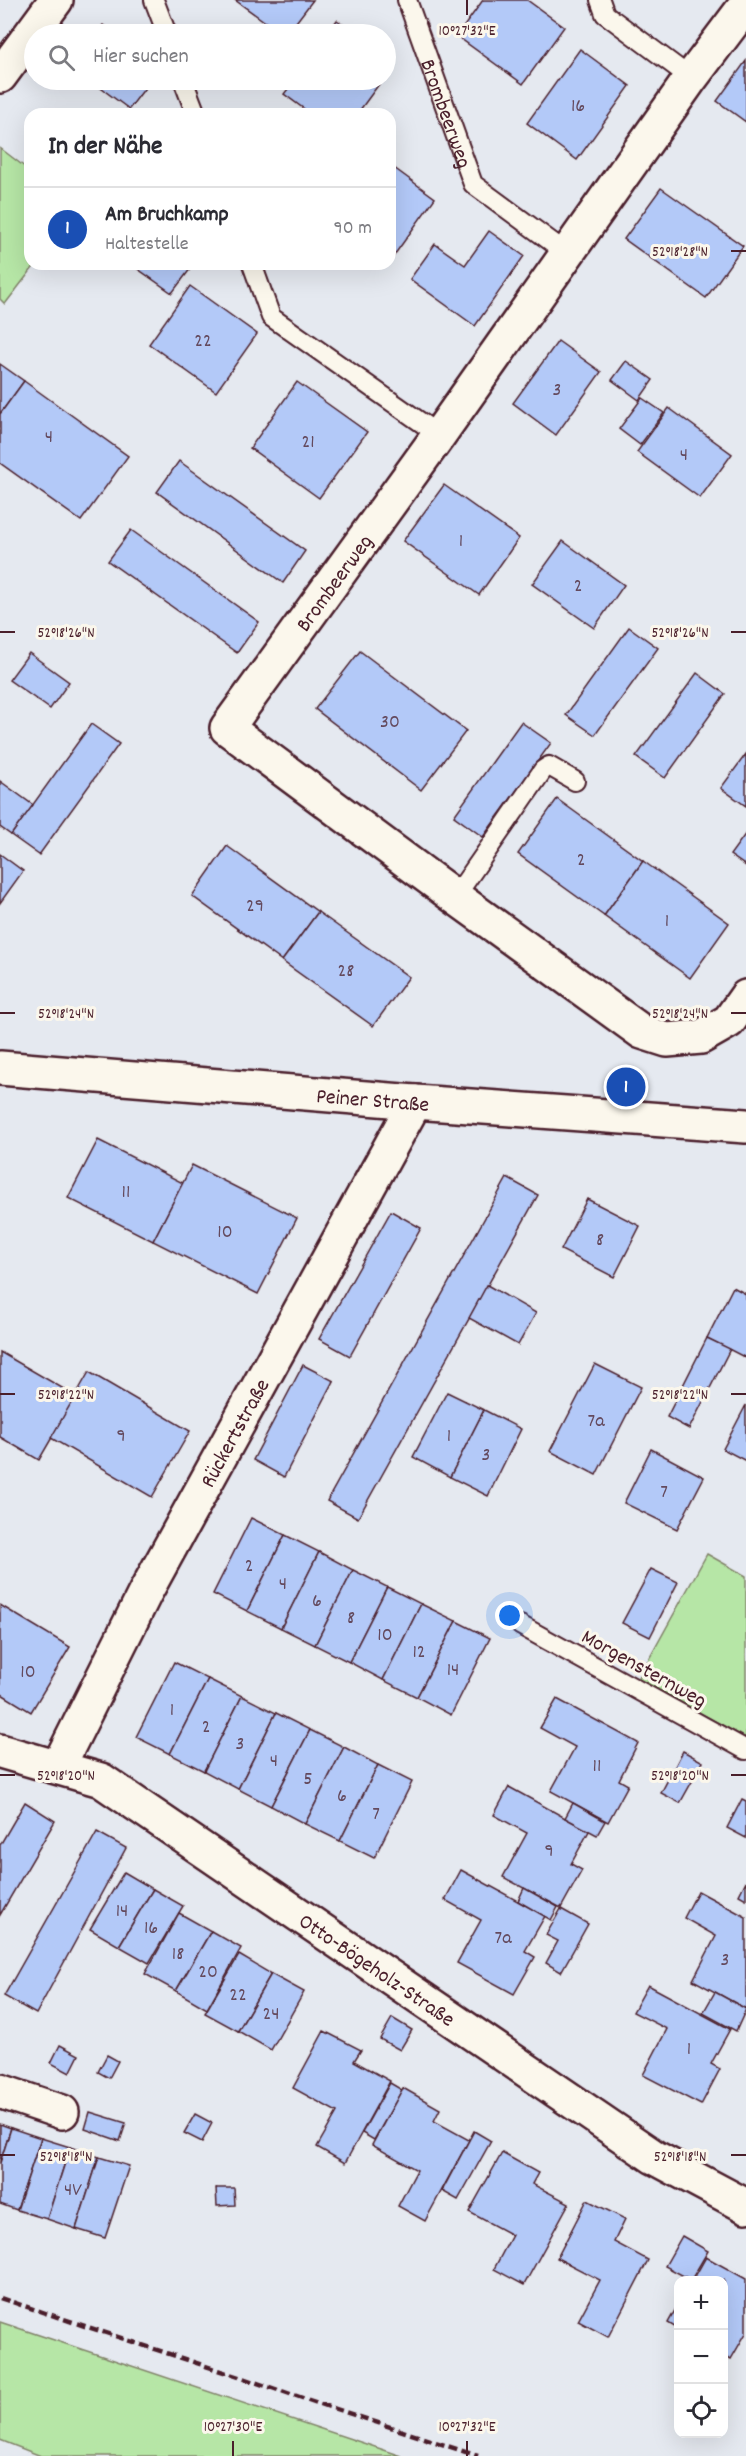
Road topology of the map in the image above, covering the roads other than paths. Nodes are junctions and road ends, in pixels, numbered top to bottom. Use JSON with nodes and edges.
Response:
{"nodes":[{"id":1,"x":56,"y":0,"type":"edge"},
{"id":2,"x":154,"y":0,"type":"edge"},
{"id":3,"x":407,"y":0,"type":"edge"},
{"id":4,"x":600,"y":0,"type":"edge"},
{"id":5,"x":746,"y":5,"type":"edge"},
{"id":6,"x":38,"y":24,"type":"edge"},
{"id":7,"x":162,"y":24,"type":"edge"},
{"id":8,"x":24,"y":43,"type":"edge"},
{"id":9,"x":0,"y":76,"type":"edge"},
{"id":10,"x":691,"y":78,"type":"junction"},
{"id":11,"x":187,"y":90,"type":"edge"},
{"id":12,"x":194,"y":108,"type":"edge"},
{"id":13,"x":568,"y":254,"type":"junction"},
{"id":14,"x":254,"y":270,"type":"edge"},
{"id":15,"x":439,"y":435,"type":"junction"},
{"id":16,"x":575,"y":782,"type":"dead end"},
{"id":17,"x":455,"y":897,"type":"junction"},
{"id":18,"x":738,"y":1009,"type":"edge"},
{"id":19,"x":0,"y":1068,"type":"edge"},
{"id":20,"x":415,"y":1102,"type":"junction"},
{"id":21,"x":746,"y":1126,"type":"edge"},
{"id":22,"x":520,"y":1625,"type":"dead end"},
{"id":23,"x":0,"y":1750,"type":"edge"},
{"id":24,"x":746,"y":1750,"type":"edge"},
{"id":25,"x":58,"y":1767,"type":"junction"},
{"id":26,"x":0,"y":2091,"type":"edge"},
{"id":27,"x":62,"y":2112,"type":"dead end"},
{"id":28,"x":746,"y":2206,"type":"edge"}],
"edges":[{"from":1,"to":6,"type":"street"},
{"from":2,"to":7,"type":"lane"},
{"from":3,"to":13,"type":"lane","name":"Brombeerweg"},
{"from":4,"to":10,"type":"lane"},
{"from":5,"to":10,"type":"street","name":"Brombeerweg"},
{"from":8,"to":9,"type":"street"},
{"from":10,"to":13,"type":"street","name":"Brombeerweg"},
{"from":11,"to":12,"type":"lane"},
{"from":13,"to":15,"type":"street","name":"Brombeerweg"},
{"from":14,"to":15,"type":"lane"},
{"from":15,"to":17,"type":"street","name":"Brombeerweg"},
{"from":16,"to":17,"type":"lane"},
{"from":17,"to":18,"type":"street"},
{"from":19,"to":20,"type":"street","name":"Peiner Straße"},
{"from":20,"to":21,"type":"street","name":"Peiner Straße"},
{"from":20,"to":25,"type":"street","name":"Rückertstraße"},
{"from":22,"to":24,"type":"lane","name":"Morgensternweg"},
{"from":23,"to":25,"type":"street","name":"Otto-Bögeholz-Straße"},
{"from":25,"to":28,"type":"street","name":"Otto-Bögeholz-Straße"},
{"from":26,"to":27,"type":"street"}]}
